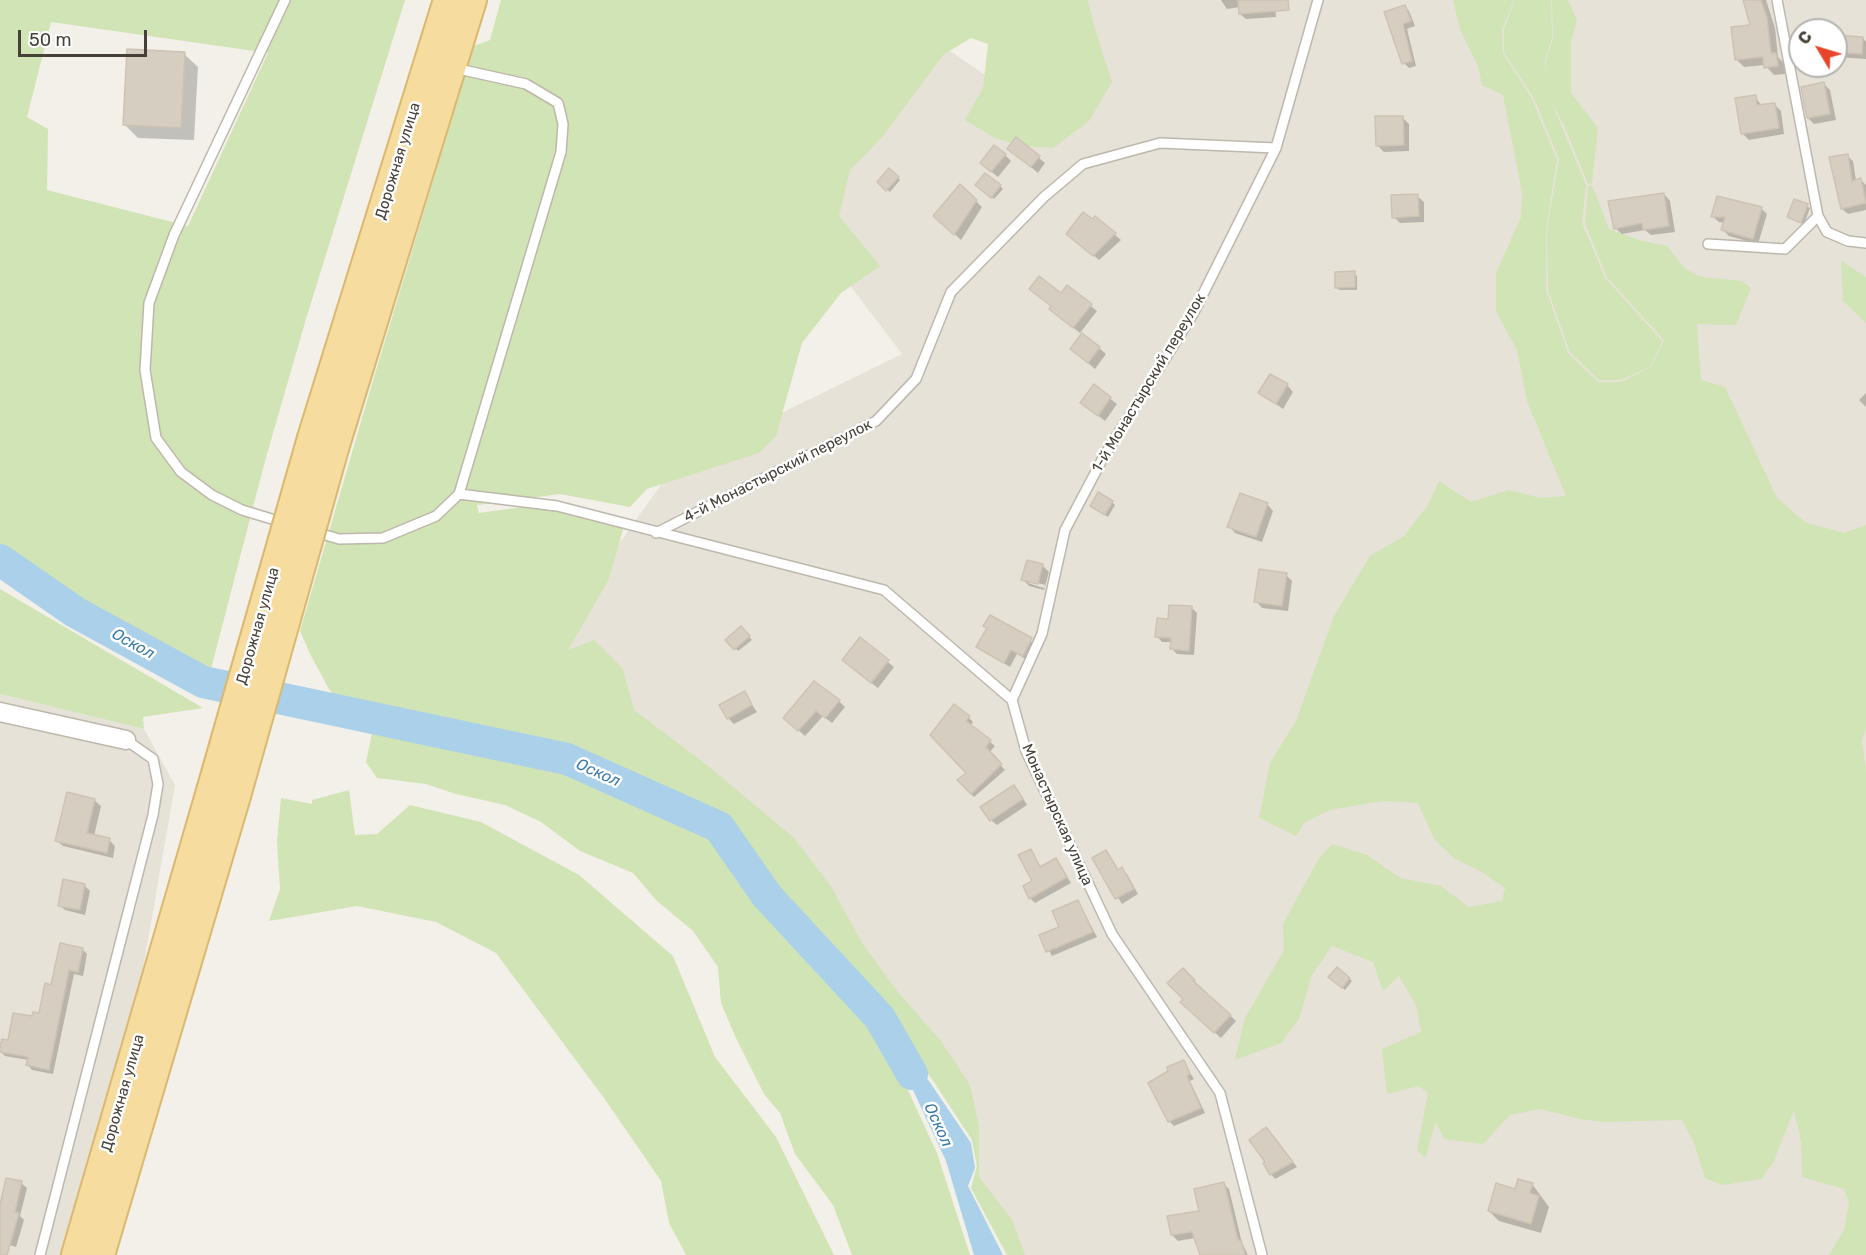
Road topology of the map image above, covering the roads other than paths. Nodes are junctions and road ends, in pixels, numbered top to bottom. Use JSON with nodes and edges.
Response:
{"nodes":[{"id":1,"x":285,"y":0,"type":"edge"},
{"id":2,"x":448,"y":0,"type":"edge"},
{"id":3,"x":472,"y":0,"type":"edge"},
{"id":4,"x":1318,"y":0,"type":"edge"},
{"id":5,"x":1777,"y":0,"type":"edge"},
{"id":6,"x":452,"y":67,"type":"junction"},
{"id":7,"x":1276,"y":148,"type":"junction"},
{"id":8,"x":1818,"y":216,"type":"junction"},
{"id":9,"x":1866,"y":243,"type":"edge"},
{"id":10,"x":1708,"y":244,"type":"dead end"},
{"id":11,"x":324,"y":442,"type":"junction"},
{"id":12,"x":459,"y":494,"type":"junction"},
{"id":13,"x":656,"y":533,"type":"junction"},
{"id":14,"x":1012,"y":700,"type":"junction"},
{"id":15,"x":0,"y":712,"type":"edge"},
{"id":16,"x":126,"y":740,"type":"joint"},
{"id":17,"x":224,"y":794,"type":"junction"},
{"id":18,"x":40,"y":1255,"type":"edge"},
{"id":19,"x":76,"y":1255,"type":"edge"},
{"id":20,"x":100,"y":1255,"type":"edge"},
{"id":21,"x":1262,"y":1255,"type":"edge"}],
"edges":[{"from":1,"to":12,"type":"lane"},
{"from":2,"to":11,"type":"main road","name":"Дорожная улица"},
{"from":3,"to":6,"type":"main road","name":"Дорожная улица"},
{"from":4,"to":7,"type":"lane","name":"1-й Монастырский переулок"},
{"from":5,"to":8,"type":"lane"},
{"from":6,"to":11,"type":"main road","name":"Дорожная улица"},
{"from":6,"to":12,"type":"lane"},
{"from":7,"to":13,"type":"lane","name":"4-й Монастырский переулок"},
{"from":7,"to":14,"type":"lane","name":"1-й Монастырский переулок"},
{"from":8,"to":9,"type":"lane"},
{"from":8,"to":10,"type":"lane"},
{"from":11,"to":17,"type":"main road","name":"Дорожная улица","bridge":true},
{"from":12,"to":13,"type":"lane"},
{"from":13,"to":14,"type":"lane"},
{"from":14,"to":21,"type":"lane","name":"Монастырская улица"},
{"from":15,"to":16,"type":"street"},
{"from":16,"to":18,"type":"lane"},
{"from":17,"to":19,"type":"main road","name":"Дорожная улица"},
{"from":17,"to":20,"type":"main road","name":"Дорожная улица"}]}
